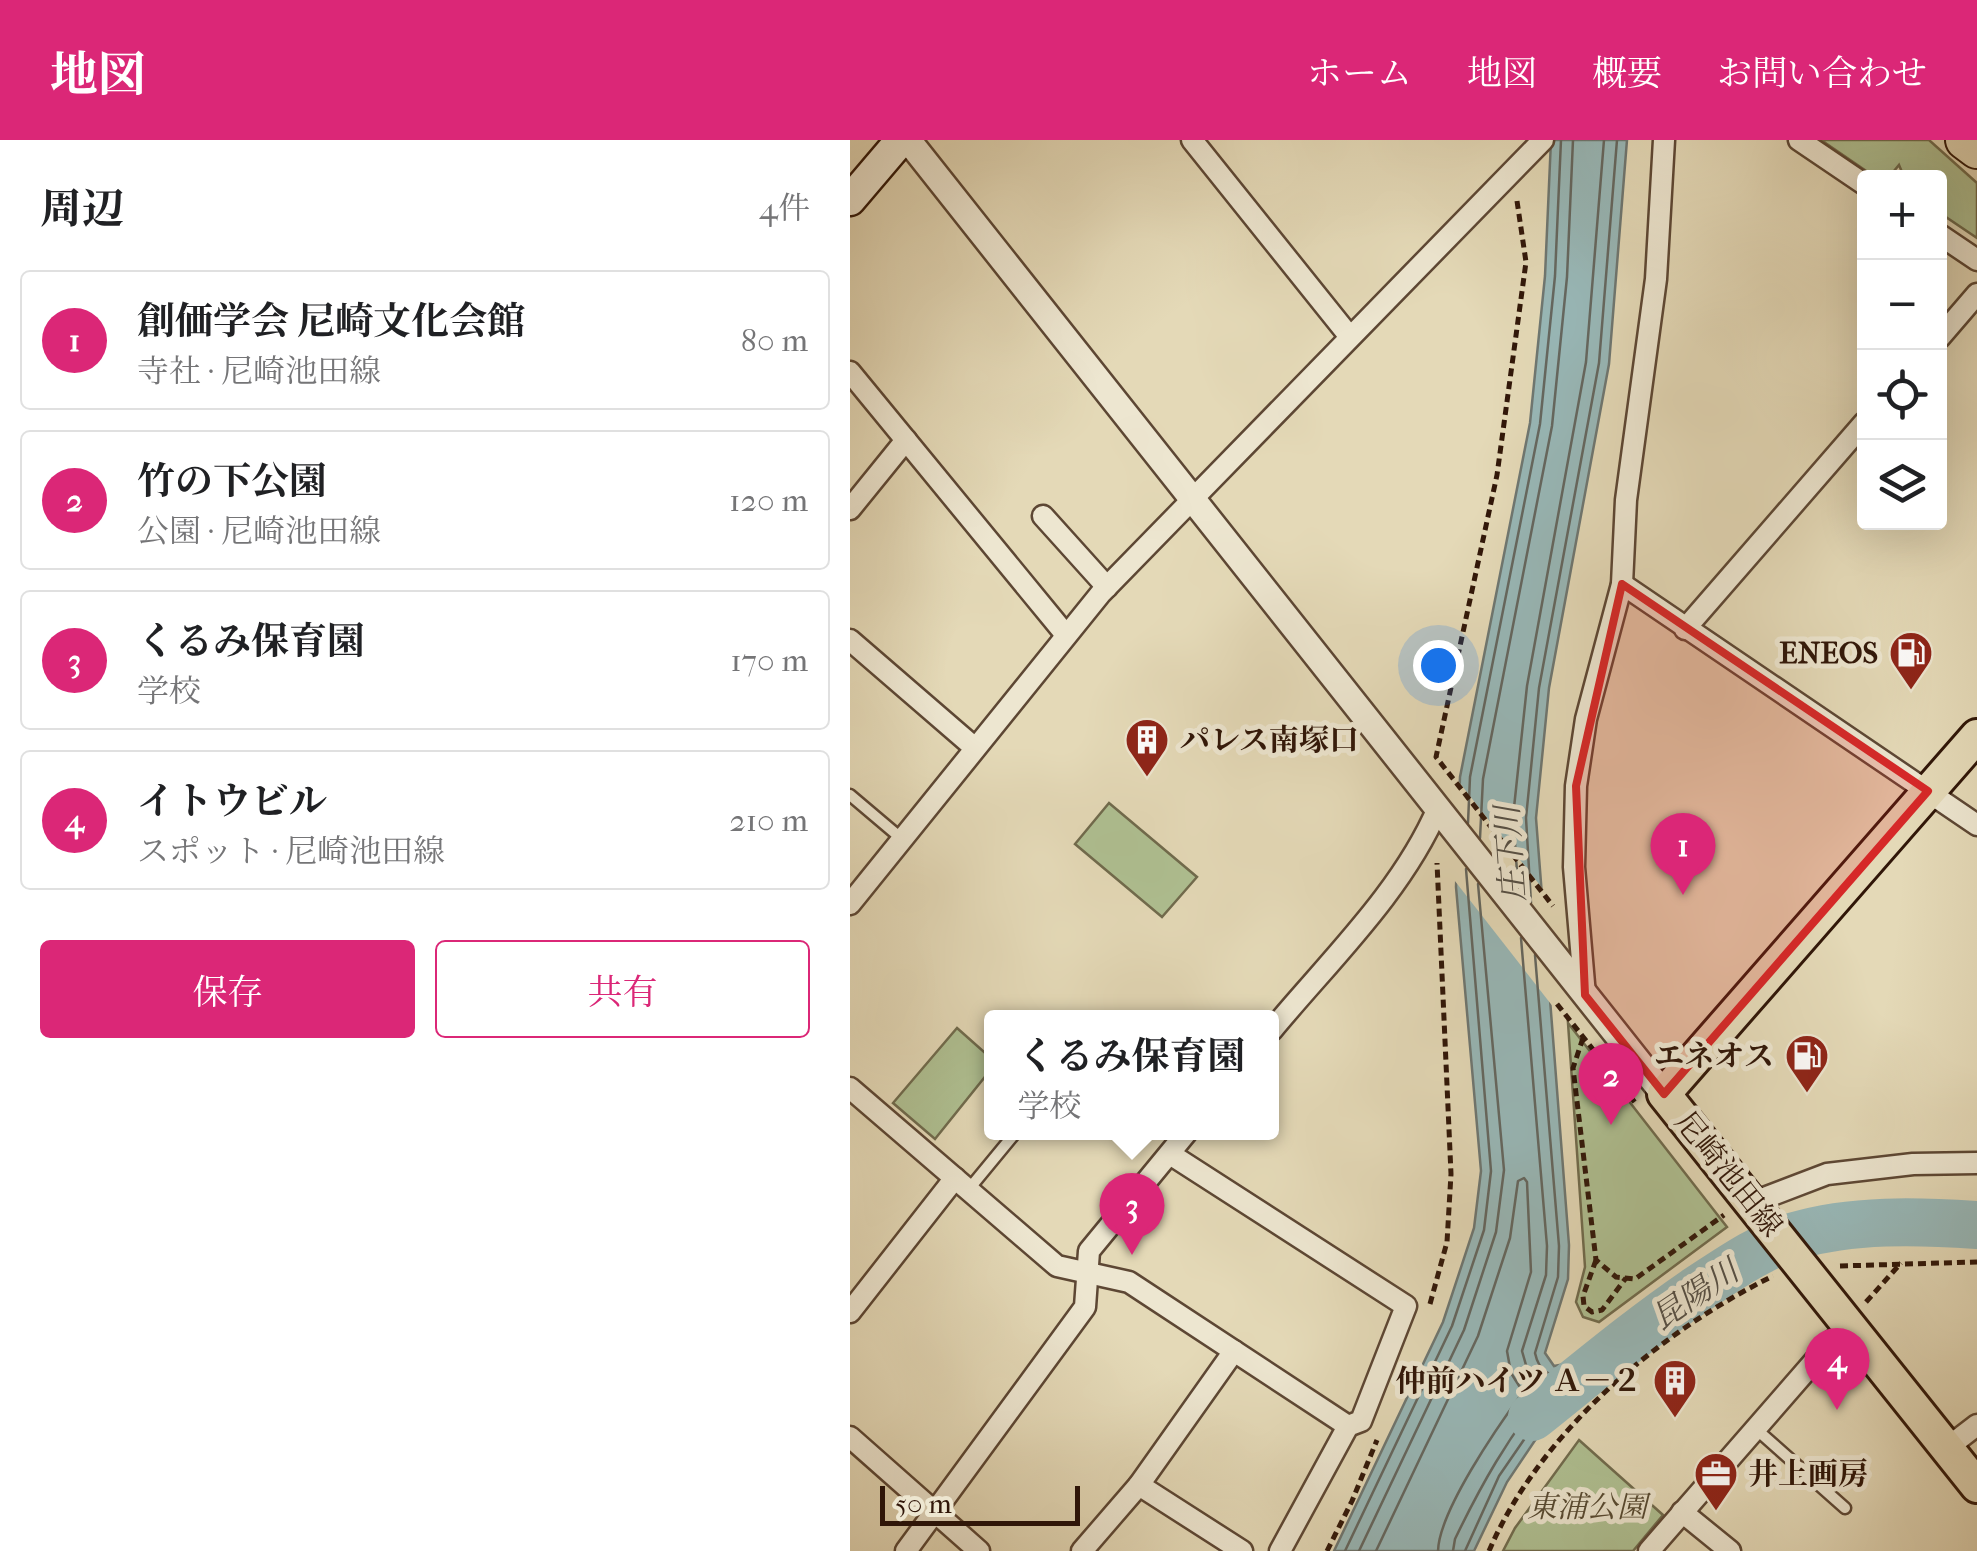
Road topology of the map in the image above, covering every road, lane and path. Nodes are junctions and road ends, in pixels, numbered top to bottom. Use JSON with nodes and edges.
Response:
{"nodes":[{"id":1,"x":904,"y":140,"type":"edge"},
{"id":2,"x":1192,"y":140,"type":"edge"},
{"id":3,"x":1664,"y":140,"type":"edge"},
{"id":4,"x":1799,"y":140,"type":"edge"},
{"id":5,"x":1965,"y":140,"type":"edge"},
{"id":6,"x":1977,"y":149,"type":"edge"},
{"id":7,"x":1526,"y":150,"type":"edge"},
{"id":8,"x":1857,"y":179,"type":"edge"},
{"id":9,"x":850,"y":200,"type":"edge"},
{"id":10,"x":1518,"y":214,"type":"dead end"},
{"id":11,"x":1947,"y":239,"type":"edge"},
{"id":12,"x":1977,"y":260,"type":"edge"},
{"id":13,"x":1977,"y":294,"type":"edge"},
{"id":14,"x":1947,"y":329,"type":"edge"},
{"id":15,"x":1350,"y":337,"type":"junction"},
{"id":16,"x":850,"y":372,"type":"edge"},
{"id":17,"x":1857,"y":431,"type":"edge"},
{"id":18,"x":906,"y":440,"type":"junction"},
{"id":19,"x":1193,"y":497,"type":"junction"},
{"id":20,"x":850,"y":509,"type":"edge"},
{"id":21,"x":1043,"y":516,"type":"dead end"},
{"id":22,"x":1622,"y":584,"type":"junction"},
{"id":23,"x":1107,"y":587,"type":"junction"},
{"id":24,"x":1685,"y":629,"type":"junction"},
{"id":25,"x":1066,"y":635,"type":"junction"},
{"id":26,"x":850,"y":640,"type":"edge"},
{"id":27,"x":1977,"y":736,"type":"edge"},
{"id":28,"x":975,"y":748,"type":"junction"},
{"id":29,"x":1928,"y":792,"type":"junction"},
{"id":30,"x":850,"y":795,"type":"edge"},
{"id":31,"x":1441,"y":812,"type":"junction"},
{"id":32,"x":1977,"y":825,"type":"edge"},
{"id":33,"x":902,"y":839,"type":"junction"},
{"id":34,"x":1442,"y":856,"type":"dead end"},
{"id":35,"x":850,"y":904,"type":"edge"},
{"id":36,"x":1558,"y":912,"type":"dead end"},
{"id":37,"x":1586,"y":995,"type":"junction"},
{"id":38,"x":1279,"y":1022,"type":"edge"},
{"id":39,"x":1582,"y":1038,"type":"dead end"},
{"id":40,"x":850,"y":1088,"type":"edge"},
{"id":41,"x":1664,"y":1094,"type":"junction"},
{"id":42,"x":1008,"y":1140,"type":"edge"},
{"id":43,"x":1181,"y":1140,"type":"edge"},
{"id":44,"x":1170,"y":1154,"type":"junction"},
{"id":45,"x":1977,"y":1163,"type":"edge"},
{"id":46,"x":962,"y":1184,"type":"junction"},
{"id":47,"x":1746,"y":1211,"type":"junction"},
{"id":48,"x":1596,"y":1260,"type":"junction"},
{"id":49,"x":1977,"y":1262,"type":"edge"},
{"id":50,"x":1901,"y":1263,"type":"junction"},
{"id":51,"x":1787,"y":1270,"type":"junction"},
{"id":52,"x":1088,"y":1272,"type":"junction"},
{"id":53,"x":1626,"y":1278,"type":"junction"},
{"id":54,"x":1846,"y":1278,"type":"dead end"},
{"id":55,"x":1856,"y":1290,"type":"dead end"},
{"id":56,"x":1428,"y":1308,"type":"dead end"},
{"id":57,"x":850,"y":1312,"type":"edge"},
{"id":58,"x":1850,"y":1326,"type":"junction"},
{"id":59,"x":1234,"y":1352,"type":"junction"},
{"id":60,"x":1977,"y":1425,"type":"edge"},
{"id":61,"x":1348,"y":1426,"type":"junction"},
{"id":62,"x":1756,"y":1428,"type":"junction"},
{"id":63,"x":1380,"y":1431,"type":"dead end"},
{"id":64,"x":850,"y":1437,"type":"edge"},
{"id":65,"x":1947,"y":1448,"type":"junction"},
{"id":66,"x":1139,"y":1485,"type":"junction"},
{"id":67,"x":1977,"y":1486,"type":"edge"},
{"id":68,"x":1844,"y":1508,"type":"dead end"},
{"id":69,"x":1682,"y":1512,"type":"junction"},
{"id":70,"x":937,"y":1513,"type":"junction"},
{"id":71,"x":906,"y":1551,"type":"edge"},
{"id":72,"x":980,"y":1551,"type":"edge"},
{"id":73,"x":1082,"y":1551,"type":"edge"},
{"id":74,"x":1242,"y":1551,"type":"edge"},
{"id":75,"x":1280,"y":1551,"type":"edge"},
{"id":76,"x":1326,"y":1551,"type":"edge"},
{"id":77,"x":1489,"y":1551,"type":"edge"},
{"id":78,"x":1649,"y":1551,"type":"edge"},
{"id":79,"x":1730,"y":1551,"type":"edge"}],
"edges":[{"from":1,"to":9,"type":"main road"},
{"from":1,"to":19,"type":"street"},
{"from":2,"to":15,"type":"street"},
{"from":3,"to":22,"type":"street"},
{"from":4,"to":8,"type":"street"},
{"from":5,"to":6,"type":"highway"},
{"from":7,"to":15,"type":"street"},
{"from":10,"to":36,"type":"path"},
{"from":11,"to":12,"type":"street"},
{"from":13,"to":14,"type":"street"},
{"from":15,"to":19,"type":"street"},
{"from":16,"to":18,"type":"street"},
{"from":17,"to":24,"type":"street"},
{"from":18,"to":20,"type":"street"},
{"from":18,"to":25,"type":"street"},
{"from":19,"to":23,"type":"street"},
{"from":19,"to":31,"type":"street"},
{"from":21,"to":23,"type":"street"},
{"from":22,"to":24,"type":"street"},
{"from":22,"to":37,"type":"street"},
{"from":23,"to":25,"type":"street"},
{"from":24,"to":29,"type":"street"},
{"from":25,"to":28,"type":"street"},
{"from":26,"to":28,"type":"street"},
{"from":27,"to":29,"type":"main road","name":"尼崎池田線"},
{"from":28,"to":33,"type":"street"},
{"from":29,"to":32,"type":"street"},
{"from":29,"to":41,"type":"main road","name":"尼崎池田線"},
{"from":30,"to":33,"type":"lane"},
{"from":31,"to":37,"type":"street"},
{"from":31,"to":38,"type":"street"},
{"from":33,"to":35,"type":"street"},
{"from":34,"to":56,"type":"path"},
{"from":37,"to":41,"type":"street"},
{"from":39,"to":48,"type":"path"},
{"from":40,"to":46,"type":"street"},
{"from":41,"to":47,"type":"main road","name":"尼崎池田線"},
{"from":42,"to":46,"type":"lane"},
{"from":43,"to":44,"type":"street"},
{"from":44,"to":52,"type":"street"},
{"from":44,"to":61,"type":"street"},
{"from":45,"to":47,"type":"street"},
{"from":46,"to":52,"type":"street"},
{"from":46,"to":57,"type":"street"},
{"from":47,"to":51,"type":"main road","name":"尼崎池田線"},
{"from":47,"to":53,"type":"path"},
{"from":48,"to":53,"type":"path"},
{"from":48,"to":53,"type":"path"},
{"from":49,"to":50,"type":"path"},
{"from":50,"to":54,"type":"path"},
{"from":50,"to":55,"type":"path"},
{"from":51,"to":58,"type":"main road","name":"尼崎池田線"},
{"from":51,"to":77,"type":"path"},
{"from":52,"to":59,"type":"street"},
{"from":52,"to":70,"type":"street"},
{"from":58,"to":62,"type":"street"},
{"from":58,"to":65,"type":"main road","name":"尼崎池田線"},
{"from":59,"to":61,"type":"street"},
{"from":59,"to":66,"type":"street"},
{"from":60,"to":65,"type":"street"},
{"from":61,"to":75,"type":"street"},
{"from":62,"to":68,"type":"lane"},
{"from":62,"to":69,"type":"street"},
{"from":63,"to":76,"type":"path"},
{"from":64,"to":70,"type":"street"},
{"from":65,"to":67,"type":"main road","name":"尼崎池田線"},
{"from":66,"to":73,"type":"street"},
{"from":66,"to":74,"type":"street"},
{"from":69,"to":78,"type":"street"},
{"from":69,"to":79,"type":"street"},
{"from":70,"to":71,"type":"street"},
{"from":70,"to":72,"type":"street"}]}
